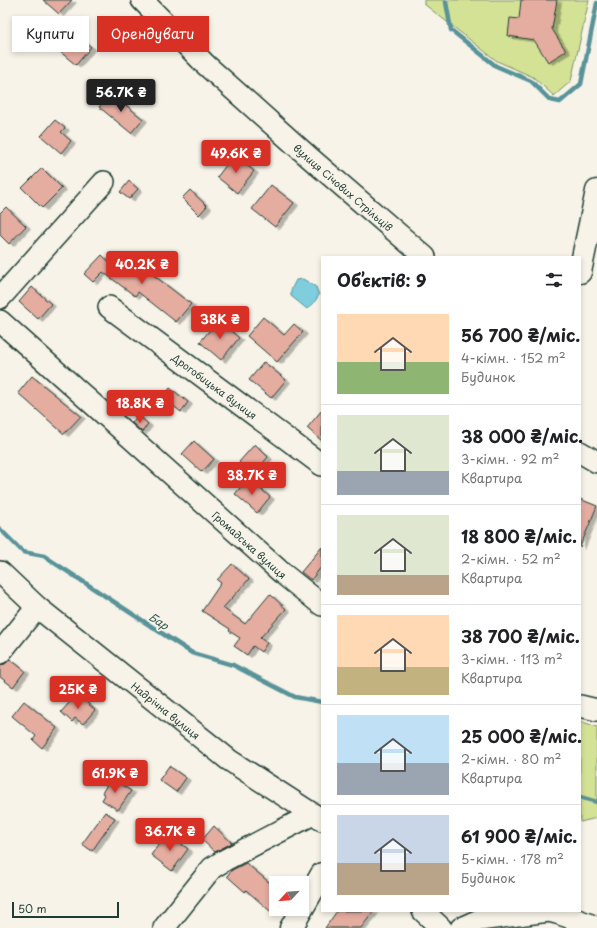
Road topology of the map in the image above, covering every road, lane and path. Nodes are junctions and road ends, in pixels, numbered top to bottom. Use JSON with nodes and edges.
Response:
{"nodes":[{"id":1,"x":142,"y":0,"type":"edge"},
{"id":2,"x":104,"y":182,"type":"dead end"},
{"id":3,"x":597,"y":191,"type":"edge"},
{"id":4,"x":424,"y":256,"type":"edge"},
{"id":5,"x":581,"y":267,"type":"edge"},
{"id":6,"x":0,"y":298,"type":"edge"},
{"id":7,"x":108,"y":307,"type":"dead end"},
{"id":8,"x":0,"y":321,"type":"edge"},
{"id":9,"x":581,"y":453,"type":"edge"},
{"id":10,"x":597,"y":462,"type":"edge"},
{"id":11,"x":321,"y":464,"type":"edge"},
{"id":12,"x":0,"y":572,"type":"edge"},
{"id":13,"x":321,"y":604,"type":"edge"},
{"id":14,"x":37,"y":607,"type":"junction"},
{"id":15,"x":0,"y":654,"type":"edge"},
{"id":16,"x":581,"y":706,"type":"edge"},
{"id":17,"x":597,"y":710,"type":"edge"},
{"id":18,"x":317,"y":817,"type":"edge"},
{"id":19,"x":321,"y":876,"type":"edge"},
{"id":20,"x":425,"y":912,"type":"edge"},
{"id":21,"x":541,"y":912,"type":"edge"},
{"id":22,"x":557,"y":912,"type":"edge"},
{"id":23,"x":597,"y":927,"type":"edge"},
{"id":24,"x":164,"y":928,"type":"edge"},
{"id":25,"x":291,"y":928,"type":"edge"},
{"id":26,"x":441,"y":928,"type":"edge"},
{"id":27,"x":460,"y":928,"type":"edge"}],
"edges":[{"from":1,"to":4,"type":"street","name":"вулиця Січових Стрільців"},
{"from":2,"to":6,"type":"street"},
{"from":3,"to":5,"type":"main road"},
{"from":7,"to":11,"type":"street","name":"Дрогобицька вулиця"},
{"from":8,"to":13,"type":"street","name":"Громадська вулиця"},
{"from":9,"to":10,"type":"street"},
{"from":12,"to":14,"type":"street","name":"Надрічна вулиця"},
{"from":14,"to":15,"type":"street"},
{"from":14,"to":18,"type":"street","name":"Надрічна вулиця"},
{"from":16,"to":17,"type":"street"},
{"from":18,"to":24,"type":"street"},
{"from":19,"to":25,"type":"main road"},
{"from":20,"to":26,"type":"street"},
{"from":21,"to":27,"type":"street"},
{"from":22,"to":23,"type":"street"}]}
